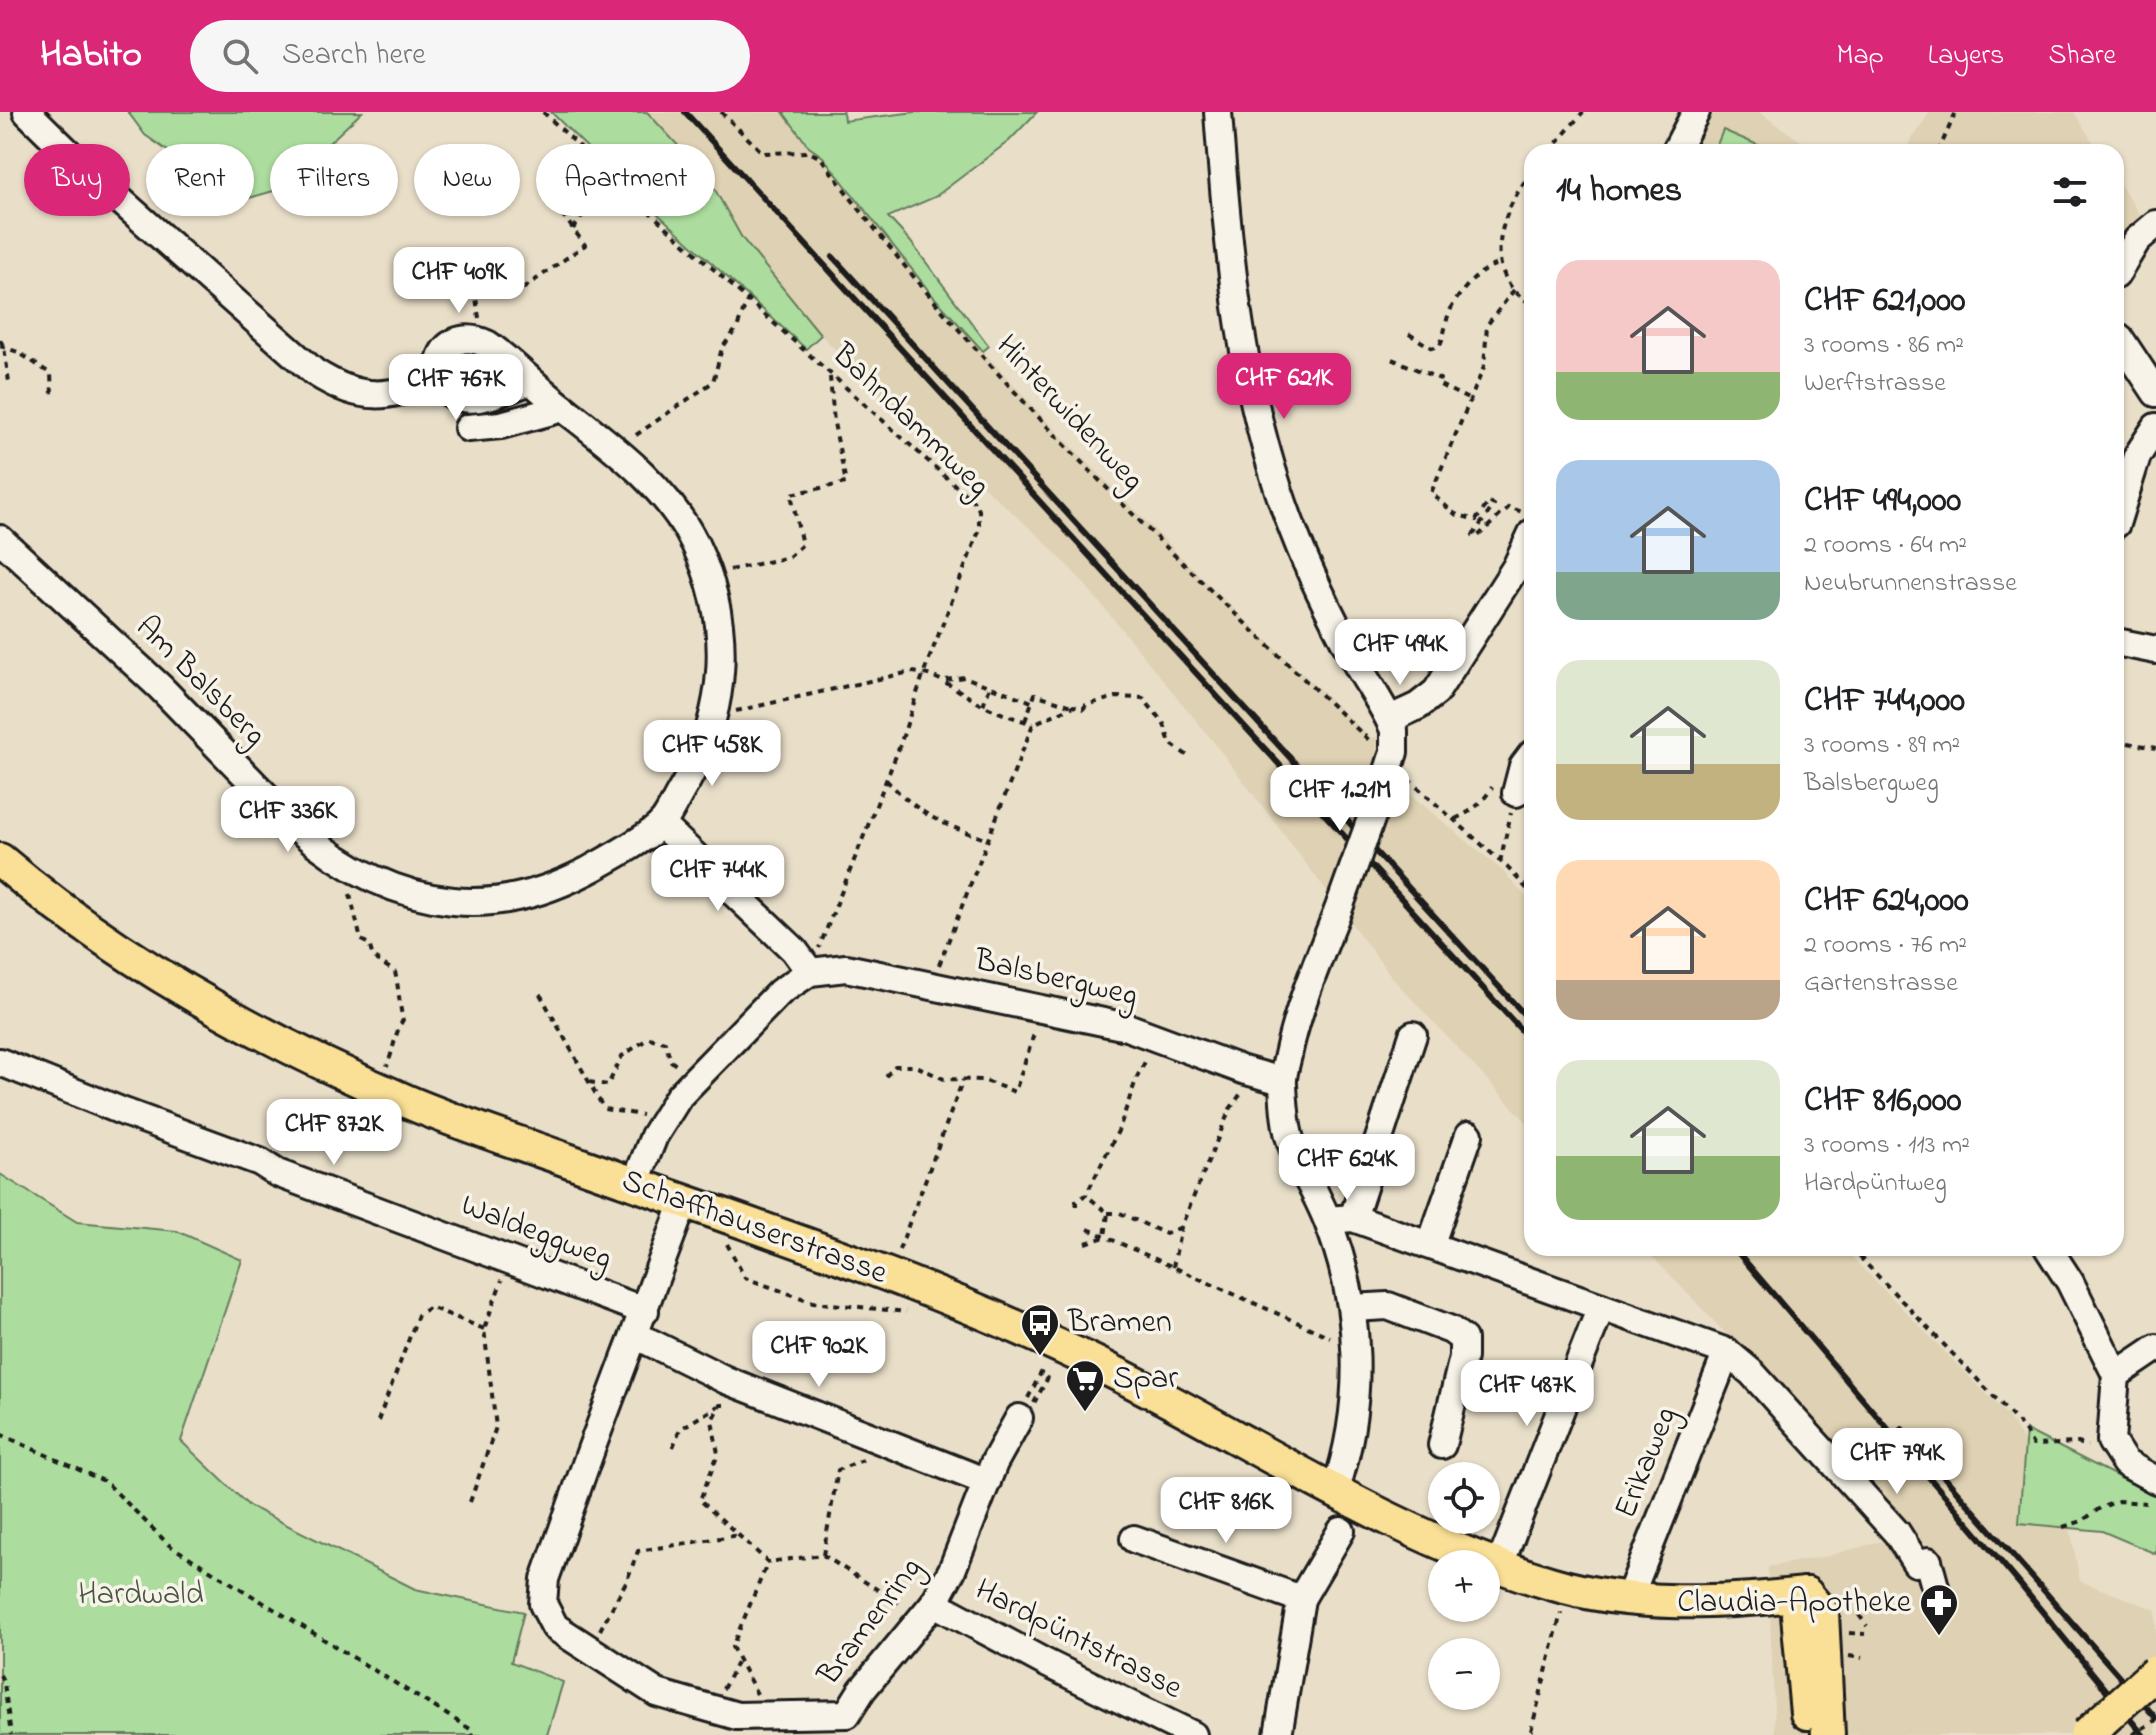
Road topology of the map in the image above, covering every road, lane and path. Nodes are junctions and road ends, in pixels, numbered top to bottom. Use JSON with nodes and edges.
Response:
{"nodes":[{"id":1,"x":27,"y":112,"type":"edge"},
{"id":2,"x":543,"y":112,"type":"edge"},
{"id":3,"x":721,"y":112,"type":"edge"},
{"id":4,"x":1218,"y":112,"type":"edge"},
{"id":5,"x":1583,"y":112,"type":"edge"},
{"id":6,"x":1696,"y":112,"type":"edge"},
{"id":7,"x":1956,"y":112,"type":"edge"},
{"id":8,"x":576,"y":144,"type":"edge"},
{"id":9,"x":1556,"y":144,"type":"edge"},
{"id":10,"x":1679,"y":144,"type":"edge"},
{"id":11,"x":1942,"y":144,"type":"edge"},
{"id":12,"x":1524,"y":184,"type":"edge"},
{"id":13,"x":563,"y":216,"type":"edge"},
{"id":14,"x":582,"y":216,"type":"edge"},
{"id":15,"x":653,"y":216,"type":"edge"},
{"id":16,"x":2156,"y":224,"type":"edge"},
{"id":17,"x":573,"y":229,"type":"junction"},
{"id":18,"x":2124,"y":262,"type":"edge"},
{"id":19,"x":1498,"y":264,"type":"junction"},
{"id":20,"x":1514,"y":290,"type":"junction"},
{"id":21,"x":1524,"y":298,"type":"edge"},
{"id":22,"x":747,"y":300,"type":"junction"},
{"id":23,"x":480,"y":325,"type":"dead end"},
{"id":24,"x":1409,"y":334,"type":"dead end"},
{"id":25,"x":1,"y":344,"type":"edge"},
{"id":26,"x":2124,"y":345,"type":"edge"},
{"id":27,"x":1392,"y":359,"type":"dead end"},
{"id":28,"x":829,"y":374,"type":"junction"},
{"id":29,"x":440,"y":380,"type":"junction"},
{"id":30,"x":531,"y":381,"type":"junction"},
{"id":31,"x":9,"y":382,"type":"dead end"},
{"id":32,"x":2156,"y":393,"type":"edge"},
{"id":33,"x":52,"y":394,"type":"dead end"},
{"id":34,"x":1470,"y":400,"type":"junction"},
{"id":35,"x":563,"y":408,"type":"junction"},
{"id":36,"x":2156,"y":427,"type":"edge"},
{"id":37,"x":468,"y":428,"type":"dead end"},
{"id":38,"x":624,"y":443,"type":"dead end"},
{"id":39,"x":2124,"y":498,"type":"edge"},
{"id":40,"x":1524,"y":513,"type":"edge"},
{"id":41,"x":0,"y":539,"type":"edge"},
{"id":42,"x":1524,"y":570,"type":"edge"},
{"id":43,"x":718,"y":572,"type":"dead end"},
{"id":44,"x":2124,"y":644,"type":"edge"},
{"id":45,"x":2156,"y":650,"type":"edge"},
{"id":46,"x":924,"y":672,"type":"junction"},
{"id":47,"x":944,"y":681,"type":"junction"},
{"id":48,"x":990,"y":686,"type":"junction"},
{"id":49,"x":1032,"y":702,"type":"junction"},
{"id":50,"x":983,"y":705,"type":"junction"},
{"id":51,"x":1074,"y":706,"type":"junction"},
{"id":52,"x":727,"y":710,"type":"dead end"},
{"id":53,"x":1390,"y":719,"type":"junction"},
{"id":54,"x":1025,"y":721,"type":"junction"},
{"id":55,"x":1033,"y":724,"type":"junction"},
{"id":56,"x":2124,"y":742,"type":"edge"},
{"id":57,"x":2156,"y":748,"type":"edge"},
{"id":58,"x":1188,"y":756,"type":"dead end"},
{"id":59,"x":1524,"y":765,"type":"edge"},
{"id":60,"x":1389,"y":770,"type":"junction"},
{"id":61,"x":886,"y":780,"type":"junction"},
{"id":62,"x":1516,"y":793,"type":"junction"},
{"id":63,"x":1453,"y":820,"type":"junction"},
{"id":64,"x":661,"y":824,"type":"junction"},
{"id":65,"x":988,"y":840,"type":"junction"},
{"id":66,"x":0,"y":860,"type":"edge"},
{"id":67,"x":1500,"y":862,"type":"junction"},
{"id":68,"x":350,"y":885,"type":"dead end"},
{"id":69,"x":1524,"y":886,"type":"edge"},
{"id":70,"x":820,"y":946,"type":"dead end"},
{"id":71,"x":810,"y":972,"type":"junction"},
{"id":72,"x":931,"y":985,"type":"junction"},
{"id":73,"x":540,"y":994,"type":"dead end"},
{"id":74,"x":1038,"y":1021,"type":"dead end"},
{"id":75,"x":1413,"y":1035,"type":"dead end"},
{"id":76,"x":1148,"y":1057,"type":"dead end"},
{"id":77,"x":0,"y":1062,"type":"edge"},
{"id":78,"x":385,"y":1072,"type":"dead end"},
{"id":79,"x":685,"y":1073,"type":"dead end"},
{"id":80,"x":886,"y":1076,"type":"dead end"},
{"id":81,"x":963,"y":1080,"type":"junction"},
{"id":82,"x":1282,"y":1081,"type":"junction"},
{"id":83,"x":589,"y":1082,"type":"junction"},
{"id":84,"x":1244,"y":1086,"type":"dead end"},
{"id":85,"x":665,"y":1119,"type":"junction"},
{"id":86,"x":1469,"y":1135,"type":"dead end"},
{"id":87,"x":635,"y":1184,"type":"junction"},
{"id":88,"x":1086,"y":1195,"type":"junction"},
{"id":89,"x":684,"y":1202,"type":"junction"},
{"id":90,"x":1076,"y":1206,"type":"dead end"},
{"id":91,"x":1108,"y":1213,"type":"junction"},
{"id":92,"x":1340,"y":1219,"type":"junction"},
{"id":93,"x":1181,"y":1227,"type":"junction"},
{"id":94,"x":1088,"y":1229,"type":"dead end"},
{"id":95,"x":721,"y":1235,"type":"dead end"},
{"id":96,"x":1105,"y":1237,"type":"junction"},
{"id":97,"x":1086,"y":1243,"type":"dead end"},
{"id":98,"x":1430,"y":1246,"type":"junction"},
{"id":99,"x":1859,"y":1256,"type":"edge"},
{"id":100,"x":2053,"y":1256,"type":"edge"},
{"id":101,"x":510,"y":1259,"type":"junction"},
{"id":102,"x":895,"y":1259,"type":"dead end"},
{"id":103,"x":1173,"y":1267,"type":"junction"},
{"id":104,"x":1601,"y":1307,"type":"junction"},
{"id":105,"x":1352,"y":1308,"type":"junction"},
{"id":106,"x":911,"y":1313,"type":"dead end"},
{"id":107,"x":640,"y":1323,"type":"junction"},
{"id":108,"x":484,"y":1329,"type":"junction"},
{"id":109,"x":1340,"y":1341,"type":"dead end"},
{"id":110,"x":2156,"y":1348,"type":"edge"},
{"id":111,"x":1727,"y":1352,"type":"junction"},
{"id":112,"x":1057,"y":1356,"type":"junction"},
{"id":113,"x":2116,"y":1375,"type":"junction"},
{"id":114,"x":734,"y":1404,"type":"dead end"},
{"id":115,"x":720,"y":1405,"type":"junction"},
{"id":116,"x":1019,"y":1418,"type":"junction"},
{"id":117,"x":378,"y":1421,"type":"dead end"},
{"id":118,"x":0,"y":1434,"type":"edge"},
{"id":119,"x":1442,"y":1445,"type":"dead end"},
{"id":120,"x":673,"y":1447,"type":"dead end"},
{"id":121,"x":2118,"y":1453,"type":"junction"},
{"id":122,"x":872,"y":1457,"type":"dead end"},
{"id":123,"x":2156,"y":1480,"type":"edge"},
{"id":124,"x":987,"y":1482,"type":"junction"},
{"id":125,"x":1335,"y":1491,"type":"junction"},
{"id":126,"x":470,"y":1502,"type":"dead end"},
{"id":127,"x":2155,"y":1503,"type":"edge"},
{"id":128,"x":2063,"y":1527,"type":"dead end"},
{"id":129,"x":1341,"y":1531,"type":"dead end"},
{"id":130,"x":739,"y":1535,"type":"junction"},
{"id":131,"x":1134,"y":1539,"type":"dead end"},
{"id":132,"x":1457,"y":1550,"type":"edge"},
{"id":133,"x":823,"y":1555,"type":"junction"},
{"id":134,"x":768,"y":1562,"type":"junction"},
{"id":135,"x":1500,"y":1564,"type":"edge"},
{"id":136,"x":1500,"y":1567,"type":"edge"},
{"id":137,"x":1806,"y":1594,"type":"junction"},
{"id":138,"x":1937,"y":1594,"type":"dead end"},
{"id":139,"x":1629,"y":1598,"type":"junction"},
{"id":140,"x":1301,"y":1599,"type":"junction"},
{"id":141,"x":1562,"y":1609,"type":"dead end"},
{"id":142,"x":928,"y":1610,"type":"junction"},
{"id":143,"x":1859,"y":1615,"type":"dead end"},
{"id":144,"x":1867,"y":1626,"type":"dead end"},
{"id":145,"x":1843,"y":1632,"type":"dead end"},
{"id":146,"x":1865,"y":1634,"type":"dead end"},
{"id":147,"x":589,"y":1651,"type":"junction"},
{"id":148,"x":739,"y":1659,"type":"junction"},
{"id":149,"x":2156,"y":1672,"type":"edge"},
{"id":150,"x":0,"y":1675,"type":"edge"},
{"id":151,"x":713,"y":1709,"type":"junction"},
{"id":152,"x":768,"y":1716,"type":"junction"},
{"id":153,"x":2156,"y":1720,"type":"edge"},
{"id":154,"x":1531,"y":1731,"type":"dead end"},
{"id":155,"x":11,"y":1735,"type":"edge"},
{"id":156,"x":473,"y":1735,"type":"edge"},
{"id":157,"x":1193,"y":1735,"type":"edge"},
{"id":158,"x":1278,"y":1735,"type":"edge"},
{"id":159,"x":1809,"y":1735,"type":"edge"},
{"id":160,"x":1828,"y":1735,"type":"edge"},
{"id":161,"x":2086,"y":1735,"type":"edge"},
{"id":162,"x":2132,"y":1735,"type":"edge"}],
"edges":[{"from":1,"to":29,"type":"street"},
{"from":2,"to":8,"type":"path","name":"Bahndammweg"},
{"from":3,"to":60,"type":"path","name":"Hinterwidenweg"},
{"from":4,"to":53,"type":"street"},
{"from":5,"to":9,"type":"path"},
{"from":6,"to":10,"type":"street"},
{"from":7,"to":11,"type":"path"},
{"from":12,"to":19,"type":"path"},
{"from":13,"to":17,"type":"path"},
{"from":14,"to":17,"type":"path"},
{"from":15,"to":22,"type":"path","name":"Bahndammweg"},
{"from":16,"to":18,"type":"street"},
{"from":17,"to":23,"type":"path"},
{"from":19,"to":20,"type":"path"},
{"from":19,"to":24,"type":"path"},
{"from":20,"to":21,"type":"path"},
{"from":20,"to":34,"type":"path"},
{"from":22,"to":28,"type":"path","name":"Bahndammweg"},
{"from":22,"to":38,"type":"path"},
{"from":25,"to":31,"type":"path"},
{"from":25,"to":33,"type":"path"},
{"from":26,"to":32,"type":"street"},
{"from":27,"to":34,"type":"path"},
{"from":28,"to":43,"type":"path"},
{"from":28,"to":46,"type":"path","name":"Bahndammweg"},
{"from":29,"to":30,"type":"street"},
{"from":29,"to":30,"type":"street","name":"Am Balsberg"},
{"from":30,"to":35,"type":"street","name":"Am Balsberg"},
{"from":34,"to":40,"type":"path"},
{"from":35,"to":37,"type":"street"},
{"from":35,"to":64,"type":"street","name":"Am Balsberg"},
{"from":36,"to":39,"type":"street"},
{"from":41,"to":64,"type":"street","name":"Am Balsberg"},
{"from":42,"to":53,"type":"street"},
{"from":44,"to":45,"type":"street"},
{"from":46,"to":47,"type":"path"},
{"from":46,"to":52,"type":"path"},
{"from":46,"to":61,"type":"path","name":"Bahndammweg"},
{"from":47,"to":48,"type":"path"},
{"from":47,"to":50,"type":"path"},
{"from":48,"to":49,"type":"path"},
{"from":48,"to":50,"type":"path"},
{"from":49,"to":51,"type":"path"},
{"from":49,"to":54,"type":"path"},
{"from":50,"to":54,"type":"path"},
{"from":51,"to":55,"type":"path"},
{"from":51,"to":58,"type":"path"},
{"from":53,"to":60,"type":"street"},
{"from":54,"to":55,"type":"path"},
{"from":55,"to":65,"type":"path"},
{"from":56,"to":57,"type":"path"},
{"from":59,"to":62,"type":"street"},
{"from":60,"to":63,"type":"path","name":"Hinterwidenweg"},
{"from":60,"to":82,"type":"street","bridge":true},
{"from":61,"to":65,"type":"path"},
{"from":61,"to":70,"type":"path","name":"Bahndammweg"},
{"from":62,"to":63,"type":"path"},
{"from":62,"to":67,"type":"path"},
{"from":63,"to":67,"type":"path","name":"Hinterwidenweg"},
{"from":64,"to":71,"type":"street"},
{"from":65,"to":72,"type":"path"},
{"from":66,"to":87,"type":"main road","name":"Schaffhauserstrasse"},
{"from":67,"to":69,"type":"path","name":"Hinterwidenweg"},
{"from":68,"to":78,"type":"path"},
{"from":71,"to":72,"type":"street","name":"Balsbergweg"},
{"from":71,"to":85,"type":"street"},
{"from":72,"to":82,"type":"street","name":"Balsbergweg"},
{"from":73,"to":83,"type":"path"},
{"from":74,"to":81,"type":"path"},
{"from":75,"to":92,"type":"street"},
{"from":76,"to":88,"type":"path"},
{"from":77,"to":101,"type":"street","name":"Waldeggweg"},
{"from":79,"to":83,"type":"path"},
{"from":80,"to":81,"type":"path"},
{"from":81,"to":102,"type":"path"},
{"from":82,"to":92,"type":"street"},
{"from":83,"to":85,"type":"path"},
{"from":84,"to":93,"type":"path"},
{"from":85,"to":87,"type":"street"},
{"from":86,"to":98,"type":"street"},
{"from":87,"to":89,"type":"main road","name":"Schaffhauserstrasse"},
{"from":88,"to":90,"type":"path"},
{"from":88,"to":91,"type":"path"},
{"from":89,"to":107,"type":"street","name":"Bramenring"},
{"from":89,"to":112,"type":"main road","name":"Schaffhauserstrasse"},
{"from":91,"to":93,"type":"path"},
{"from":91,"to":96,"type":"path"},
{"from":92,"to":98,"type":"street"},
{"from":92,"to":105,"type":"street"},
{"from":93,"to":103,"type":"path"},
{"from":94,"to":96,"type":"path"},
{"from":95,"to":106,"type":"path"},
{"from":96,"to":97,"type":"path"},
{"from":96,"to":103,"type":"path"},
{"from":98,"to":104,"type":"street"},
{"from":99,"to":121,"type":"path"},
{"from":100,"to":113,"type":"street"},
{"from":101,"to":107,"type":"street","name":"Waldeggweg"},
{"from":101,"to":108,"type":"path"},
{"from":103,"to":109,"type":"path"},
{"from":104,"to":111,"type":"street"},
{"from":104,"to":135,"type":"street"},
{"from":105,"to":119,"type":"street"},
{"from":105,"to":125,"type":"street"},
{"from":107,"to":124,"type":"street"},
{"from":107,"to":147,"type":"street","name":"Bramenring"},
{"from":108,"to":117,"type":"path"},
{"from":108,"to":126,"type":"path"},
{"from":110,"to":113,"type":"street"},
{"from":111,"to":138,"type":"street"},
{"from":111,"to":139,"type":"street","name":"Erikaweg"},
{"from":112,"to":116,"type":"path"},
{"from":112,"to":116,"type":"path"},
{"from":112,"to":125,"type":"main road","name":"Schaffhauserstrasse"},
{"from":113,"to":121,"type":"street"},
{"from":114,"to":115,"type":"path"},
{"from":115,"to":120,"type":"path"},
{"from":115,"to":130,"type":"path"},
{"from":116,"to":124,"type":"street","name":"Bramenring"},
{"from":118,"to":156,"type":"path"},
{"from":121,"to":123,"type":"street"},
{"from":122,"to":133,"type":"path"},
{"from":124,"to":142,"type":"street","name":"Bramenring"},
{"from":125,"to":132,"type":"main road","name":"Schaffhauserstrasse"},
{"from":127,"to":128,"type":"path"},
{"from":129,"to":140,"type":"street"},
{"from":130,"to":134,"type":"path"},
{"from":130,"to":147,"type":"path"},
{"from":131,"to":140,"type":"street"},
{"from":133,"to":134,"type":"path"},
{"from":133,"to":142,"type":"path"},
{"from":134,"to":148,"type":"path"},
{"from":136,"to":139,"type":"main road","name":"Schaffhauserstrasse"},
{"from":137,"to":139,"type":"main road","name":"Schaffhauserstrasse"},
{"from":137,"to":159,"type":"main road"},
{"from":137,"to":160,"type":"main road"},
{"from":140,"to":158,"type":"street"},
{"from":141,"to":154,"type":"path"},
{"from":142,"to":152,"type":"street","name":"Bramenring"},
{"from":142,"to":157,"type":"street","name":"Hardpüntstrasse"},
{"from":143,"to":144,"type":"path"},
{"from":145,"to":146,"type":"path"},
{"from":147,"to":151,"type":"street","name":"Bramenring"},
{"from":148,"to":151,"type":"path"},
{"from":148,"to":152,"type":"path"},
{"from":149,"to":161,"type":"main road","bridge":true},
{"from":150,"to":155,"type":"path"},
{"from":151,"to":152,"type":"street","name":"Bramenring"},
{"from":153,"to":162,"type":"path","bridge":true}]}
